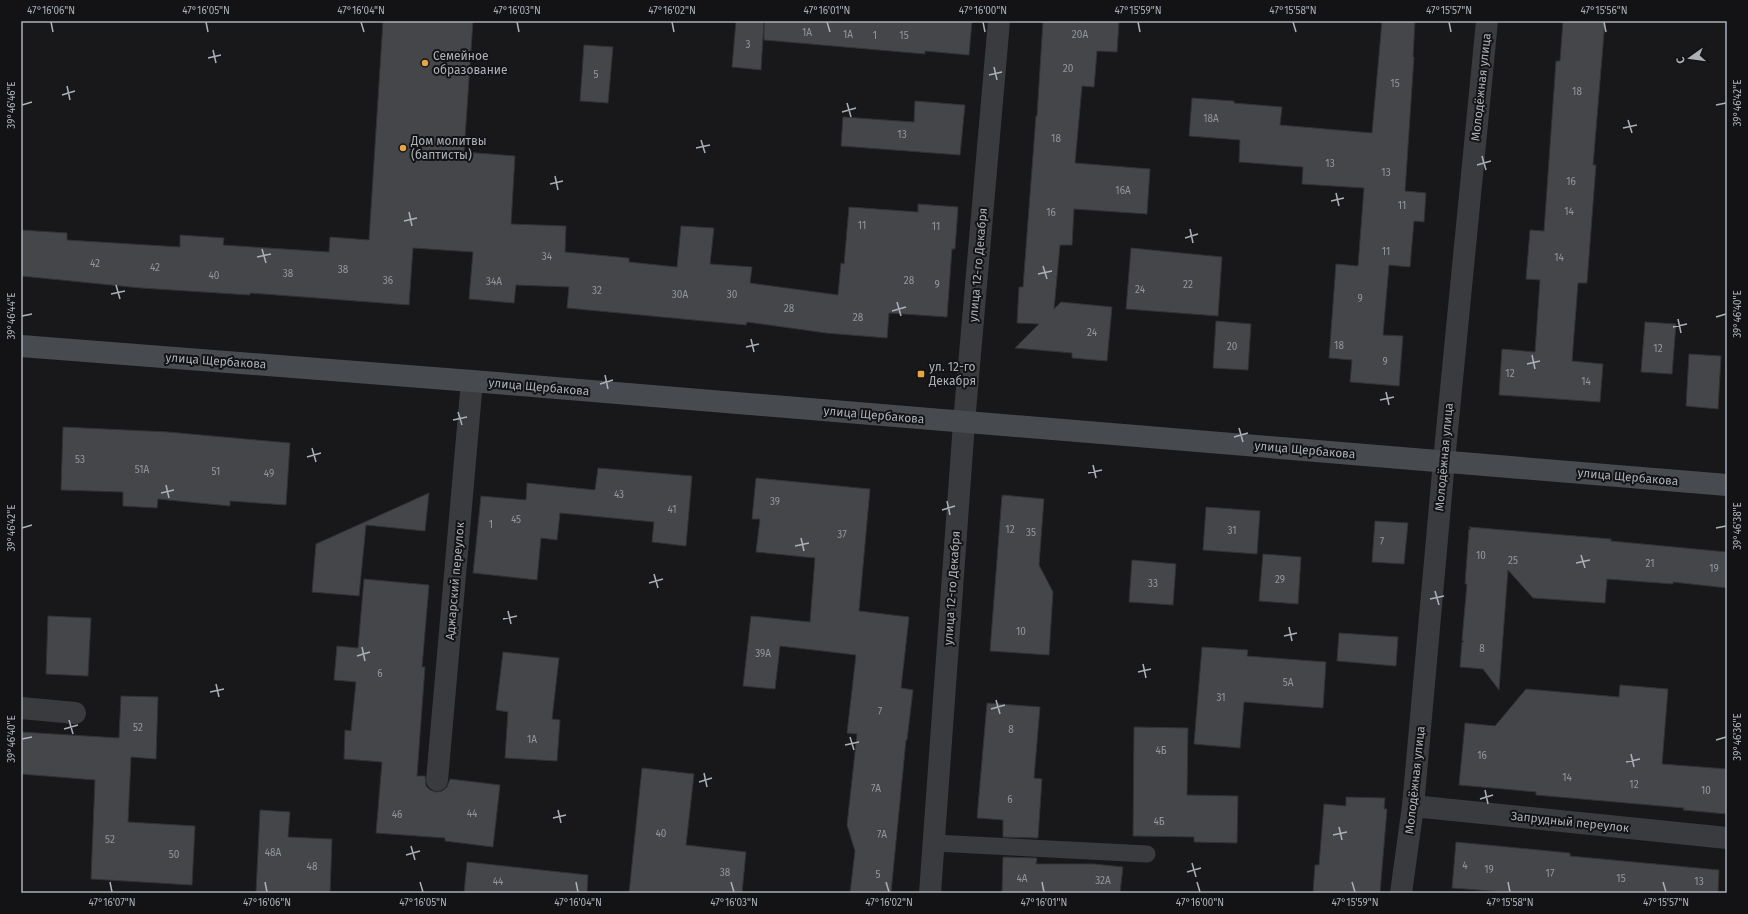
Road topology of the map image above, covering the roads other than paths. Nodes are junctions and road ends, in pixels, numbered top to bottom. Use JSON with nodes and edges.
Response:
{"nodes":[{"id":1,"x":999,"y":21,"type":"edge"},
{"id":2,"x":1487,"y":21,"type":"edge"},
{"id":3,"x":21,"y":346,"type":"edge"},
{"id":4,"x":472,"y":381,"type":"junction"},
{"id":5,"x":964,"y":423,"type":"junction"},
{"id":6,"x":1444,"y":461,"type":"junction"},
{"id":7,"x":1727,"y":485,"type":"edge"},
{"id":8,"x":21,"y":708,"type":"edge"},
{"id":9,"x":75,"y":713,"type":"dead end"},
{"id":10,"x":437,"y":780,"type":"dead end"},
{"id":11,"x":1413,"y":806,"type":"junction"},
{"id":12,"x":1727,"y":838,"type":"edge"},
{"id":13,"x":934,"y":843,"type":"junction"},
{"id":14,"x":1147,"y":854,"type":"dead end"},
{"id":15,"x":930,"y":893,"type":"edge"},
{"id":16,"x":1400,"y":893,"type":"edge"}],
"edges":[{"from":1,"to":5,"type":"street","name":"улица 12-го Декабря"},
{"from":2,"to":6,"type":"street","name":"Молодёжная улица"},
{"from":3,"to":4,"type":"street","name":"улица Щербакова"},
{"from":4,"to":5,"type":"street","name":"улица Щербакова"},
{"from":4,"to":10,"type":"street","name":"Аджарский переулок"},
{"from":5,"to":6,"type":"street","name":"улица Щербакова"},
{"from":5,"to":13,"type":"street","name":"улица 12-го Декабря"},
{"from":6,"to":7,"type":"street","name":"улица Щербакова"},
{"from":6,"to":11,"type":"street","name":"Молодёжная улица"},
{"from":8,"to":9,"type":"street"},
{"from":11,"to":12,"type":"street","name":"Запрудный переулок"},
{"from":11,"to":16,"type":"street","name":"Молодёжная улица"},
{"from":13,"to":14,"type":"lane"},
{"from":13,"to":15,"type":"street","name":"улица 12-го Декабря"}]}
